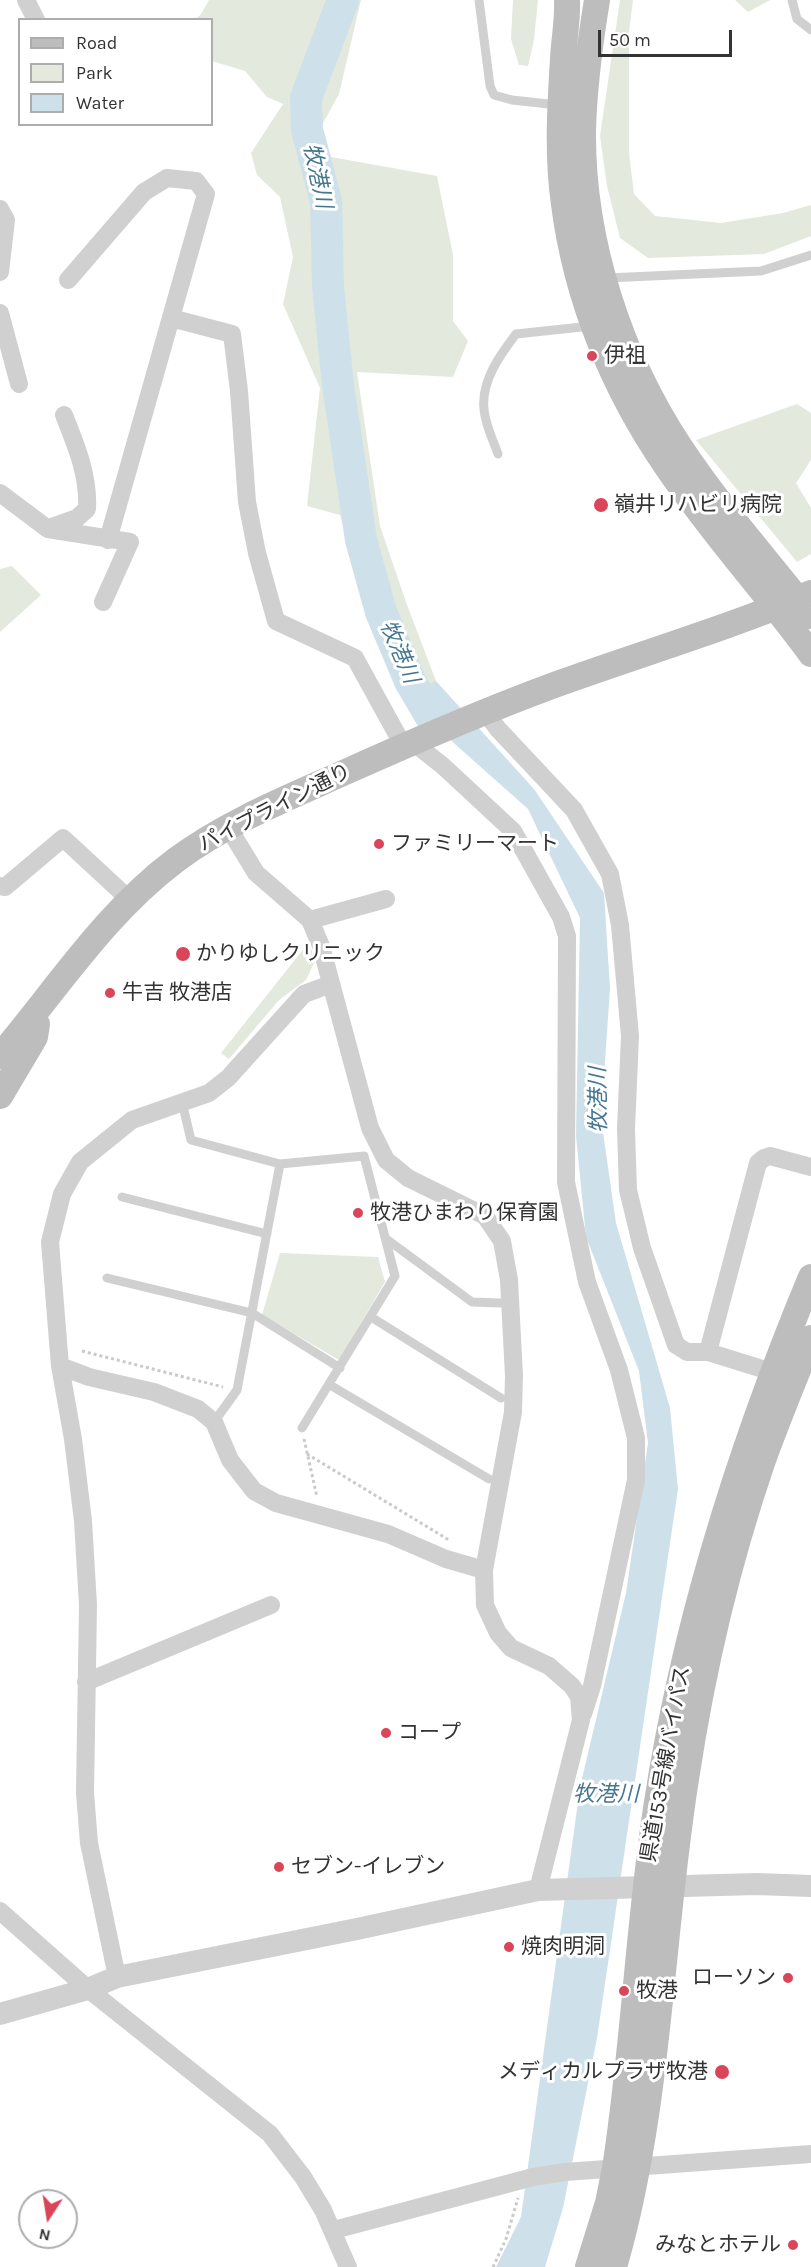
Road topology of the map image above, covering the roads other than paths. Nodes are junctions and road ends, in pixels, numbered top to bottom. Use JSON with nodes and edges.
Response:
{"nodes":[{"id":1,"x":26,"y":0,"type":"edge"},
{"id":2,"x":479,"y":0,"type":"edge"},
{"id":3,"x":597,"y":0,"type":"edge"},
{"id":4,"x":792,"y":0,"type":"edge"},
{"id":5,"x":568,"y":3,"type":"edge"},
{"id":6,"x":35,"y":18,"type":"edge"},
{"id":7,"x":811,"y":30,"type":"edge"},
{"id":8,"x":560,"y":105,"type":"junction"},
{"id":9,"x":0,"y":209,"type":"edge"},
{"id":10,"x":811,"y":255,"type":"edge"},
{"id":11,"x":0,"y":272,"type":"edge"},
{"id":12,"x":604,"y":278,"type":"junction"},
{"id":13,"x":68,"y":280,"type":"dead end"},
{"id":14,"x":0,"y":313,"type":"edge"},
{"id":15,"x":171,"y":318,"type":"junction"},
{"id":16,"x":594,"y":326,"type":"junction"},
{"id":17,"x":19,"y":384,"type":"dead end"},
{"id":18,"x":64,"y":415,"type":"dead end"},
{"id":19,"x":498,"y":454,"type":"dead end"},
{"id":20,"x":0,"y":493,"type":"edge"},
{"id":21,"x":716,"y":516,"type":"junction"},
{"id":22,"x":48,"y":528,"type":"junction"},
{"id":23,"x":108,"y":540,"type":"junction"},
{"id":24,"x":811,"y":593,"type":"edge"},
{"id":25,"x":103,"y":602,"type":"dead end"},
{"id":26,"x":811,"y":616,"type":"edge"},
{"id":27,"x":811,"y":654,"type":"edge"},
{"id":28,"x":480,"y":715,"type":"junction"},
{"id":29,"x":412,"y":743,"type":"junction"},
{"id":30,"x":228,"y":827,"type":"junction"},
{"id":31,"x":0,"y":886,"type":"edge"},
{"id":32,"x":386,"y":899,"type":"dead end"},
{"id":33,"x":130,"y":900,"type":"junction"},
{"id":34,"x":310,"y":920,"type":"junction"},
{"id":35,"x":331,"y":984,"type":"junction"},
{"id":36,"x":40,"y":1008,"type":"junction"},
{"id":37,"x":0,"y":1056,"type":"edge"},
{"id":38,"x":0,"y":1096,"type":"edge"},
{"id":39,"x":182,"y":1102,"type":"junction"},
{"id":40,"x":280,"y":1164,"type":"junction"},
{"id":41,"x":811,"y":1167,"type":"edge"},
{"id":42,"x":122,"y":1197,"type":"dead end"},
{"id":43,"x":267,"y":1234,"type":"junction"},
{"id":44,"x":386,"y":1238,"type":"junction"},
{"id":45,"x":811,"y":1277,"type":"edge"},
{"id":46,"x":107,"y":1278,"type":"dead end"},
{"id":47,"x":500,"y":1303,"type":"dead end"},
{"id":48,"x":252,"y":1313,"type":"junction"},
{"id":49,"x":371,"y":1317,"type":"junction"},
{"id":50,"x":811,"y":1338,"type":"edge"},
{"id":51,"x":708,"y":1352,"type":"junction"},
{"id":52,"x":60,"y":1366,"type":"junction"},
{"id":53,"x":340,"y":1368,"type":"junction"},
{"id":54,"x":783,"y":1376,"type":"junction"},
{"id":55,"x":330,"y":1385,"type":"junction"},
{"id":56,"x":501,"y":1398,"type":"dead end"},
{"id":57,"x":214,"y":1422,"type":"junction"},
{"id":58,"x":302,"y":1428,"type":"road end"},
{"id":59,"x":489,"y":1479,"type":"dead end"},
{"id":60,"x":475,"y":1568,"type":"junction"},
{"id":61,"x":271,"y":1605,"type":"dead end"},
{"id":62,"x":86,"y":1682,"type":"junction"},
{"id":63,"x":581,"y":1720,"type":"junction"},
{"id":64,"x":811,"y":1886,"type":"edge"},
{"id":65,"x":645,"y":1887,"type":"junction"},
{"id":66,"x":672,"y":1887,"type":"junction"},
{"id":67,"x":548,"y":1890,"type":"junction"},
{"id":68,"x":0,"y":1911,"type":"edge"},
{"id":69,"x":117,"y":1977,"type":"junction"},
{"id":70,"x":88,"y":1989,"type":"junction"},
{"id":71,"x":0,"y":2014,"type":"edge"},
{"id":72,"x":811,"y":2154,"type":"edge"},
{"id":73,"x":626,"y":2167,"type":"junction"},
{"id":74,"x":333,"y":2230,"type":"junction"},
{"id":75,"x":348,"y":2267,"type":"edge"},
{"id":76,"x":588,"y":2267,"type":"edge"},
{"id":77,"x":614,"y":2267,"type":"edge"}],
"edges":[{"from":1,"to":6,"type":"street"},
{"from":2,"to":8,"type":"lane"},
{"from":3,"to":12,"type":"main road"},
{"from":4,"to":7,"type":"lane"},
{"from":5,"to":8,"type":"main road"},
{"from":8,"to":16,"type":"main road"},
{"from":9,"to":11,"type":"street"},
{"from":10,"to":12,"type":"lane"},
{"from":12,"to":21,"type":"main road"},
{"from":13,"to":15,"type":"street"},
{"from":14,"to":17,"type":"street"},
{"from":15,"to":23,"type":"street"},
{"from":15,"to":29,"type":"street"},
{"from":16,"to":19,"type":"lane"},
{"from":16,"to":21,"type":"main road"},
{"from":18,"to":22,"type":"street"},
{"from":20,"to":22,"type":"street"},
{"from":21,"to":26,"type":"main road"},
{"from":21,"to":27,"type":"main road"},
{"from":22,"to":23,"type":"street"},
{"from":23,"to":25,"type":"street"},
{"from":24,"to":28,"type":"main road"},
{"from":28,"to":29,"type":"main road","name":"パイプライン通り"},
{"from":28,"to":51,"type":"street"},
{"from":29,"to":30,"type":"main road","name":"パイプライン通り"},
{"from":29,"to":63,"type":"street"},
{"from":30,"to":33,"type":"main road","name":"パイプライン通り"},
{"from":30,"to":34,"type":"street"},
{"from":31,"to":33,"type":"street"},
{"from":32,"to":34,"type":"street"},
{"from":33,"to":36,"type":"main road","name":"パイプライン通り"},
{"from":34,"to":35,"type":"street"},
{"from":35,"to":39,"type":"street"},
{"from":35,"to":60,"type":"street"},
{"from":36,"to":37,"type":"main road","name":"パイプライン通り"},
{"from":36,"to":38,"type":"main road"},
{"from":39,"to":40,"type":"lane"},
{"from":39,"to":52,"type":"street"},
{"from":40,"to":43,"type":"lane"},
{"from":40,"to":44,"type":"lane"},
{"from":41,"to":51,"type":"street"},
{"from":42,"to":43,"type":"lane"},
{"from":43,"to":48,"type":"lane"},
{"from":44,"to":47,"type":"lane"},
{"from":44,"to":49,"type":"lane"},
{"from":45,"to":54,"type":"main road","name":"県道153号線バイパス"},
{"from":46,"to":48,"type":"lane"},
{"from":48,"to":53,"type":"lane"},
{"from":48,"to":57,"type":"lane"},
{"from":49,"to":53,"type":"lane"},
{"from":49,"to":56,"type":"lane"},
{"from":50,"to":54,"type":"main road","name":"県道153号線バイパス"},
{"from":51,"to":54,"type":"street"},
{"from":52,"to":57,"type":"street"},
{"from":52,"to":62,"type":"street"},
{"from":53,"to":55,"type":"lane"},
{"from":54,"to":65,"type":"main road","name":"県道153号線バイパス"},
{"from":54,"to":66,"type":"main road","name":"県道153号線バイパス"},
{"from":55,"to":58,"type":"lane"},
{"from":55,"to":59,"type":"lane"},
{"from":57,"to":60,"type":"street"},
{"from":60,"to":63,"type":"street"},
{"from":61,"to":62,"type":"street"},
{"from":62,"to":69,"type":"street"},
{"from":63,"to":67,"type":"street"},
{"from":64,"to":66,"type":"street"},
{"from":65,"to":66,"type":"street"},
{"from":65,"to":67,"type":"street"},
{"from":65,"to":73,"type":"main road","name":"県道153号線バイパス"},
{"from":66,"to":73,"type":"main road","name":"県道153号線バイパス"},
{"from":67,"to":69,"type":"street"},
{"from":68,"to":70,"type":"street"},
{"from":69,"to":70,"type":"street"},
{"from":70,"to":71,"type":"street"},
{"from":70,"to":74,"type":"street"},
{"from":72,"to":73,"type":"street"},
{"from":73,"to":74,"type":"street"},
{"from":73,"to":76,"type":"main road","name":"県道153号線バイパス"},
{"from":73,"to":77,"type":"main road","name":"県道153号線バイパス"},
{"from":74,"to":75,"type":"street"}]}
